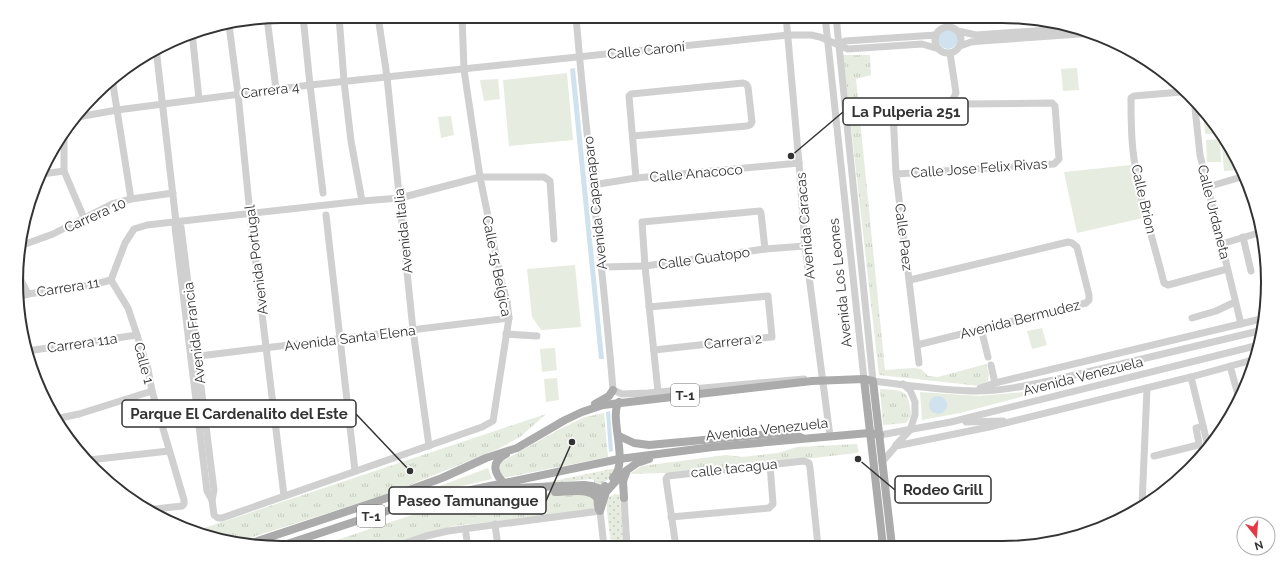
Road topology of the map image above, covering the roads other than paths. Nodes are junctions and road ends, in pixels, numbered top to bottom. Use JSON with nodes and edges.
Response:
{"nodes":[{"id":1,"x":304,"y":23,"type":"edge"},
{"id":2,"x":340,"y":23,"type":"edge"},
{"id":3,"x":379,"y":23,"type":"edge"},
{"id":4,"x":462,"y":23,"type":"edge"},
{"id":5,"x":577,"y":23,"type":"edge"},
{"id":6,"x":787,"y":23,"type":"edge"},
{"id":7,"x":826,"y":23,"type":"edge"},
{"id":8,"x":837,"y":23,"type":"edge"},
{"id":9,"x":268,"y":24,"type":"edge"},
{"id":10,"x":229,"y":29,"type":"edge"},
{"id":11,"x":1058,"y":29,"type":"edge"},
{"id":12,"x":958,"y":31,"type":"junction"},
{"id":13,"x":1076,"y":34,"type":"edge"},
{"id":14,"x":788,"y":35,"type":"junction"},
{"id":15,"x":936,"y":35,"type":"junction"},
{"id":16,"x":193,"y":39,"type":"edge"},
{"id":17,"x":828,"y":41,"type":"junction"},
{"id":18,"x":839,"y":45,"type":"junction"},
{"id":19,"x":960,"y":46,"type":"junction"},
{"id":20,"x":939,"y":49,"type":"junction"},
{"id":21,"x":950,"y":53,"type":"junction"},
{"id":22,"x":157,"y":55,"type":"edge"},
{"id":23,"x":579,"y":56,"type":"junction"},
{"id":24,"x":464,"y":70,"type":"junction"},
{"id":25,"x":387,"y":77,"type":"junction"},
{"id":26,"x":344,"y":81,"type":"junction"},
{"id":27,"x":113,"y":85,"type":"edge"},
{"id":28,"x":310,"y":85,"type":"junction"},
{"id":29,"x":276,"y":89,"type":"junction"},
{"id":30,"x":1178,"y":92,"type":"edge"},
{"id":31,"x":956,"y":93,"type":"junction"},
{"id":32,"x":238,"y":94,"type":"junction"},
{"id":33,"x":199,"y":99,"type":"junction"},
{"id":34,"x":163,"y":104,"type":"junction"},
{"id":35,"x":964,"y":104,"type":"junction"},
{"id":36,"x":950,"y":105,"type":"junction"},
{"id":37,"x":1195,"y":109,"type":"edge"},
{"id":38,"x":117,"y":110,"type":"junction"},
{"id":39,"x":893,"y":112,"type":"joint"},
{"id":40,"x":83,"y":116,"type":"edge"},
{"id":41,"x":633,"y":136,"type":"junction"},
{"id":42,"x":64,"y":143,"type":"edge"},
{"id":43,"x":799,"y":163,"type":"junction"},
{"id":44,"x":64,"y":171,"type":"junction"},
{"id":45,"x":47,"y":173,"type":"edge"},
{"id":46,"x":896,"y":174,"type":"junction"},
{"id":47,"x":480,"y":177,"type":"junction"},
{"id":48,"x":636,"y":178,"type":"junction"},
{"id":49,"x":1239,"y":178,"type":"edge"},
{"id":50,"x":593,"y":185,"type":"junction"},
{"id":51,"x":1207,"y":187,"type":"junction"},
{"id":52,"x":173,"y":193,"type":"junction"},
{"id":53,"x":323,"y":193,"type":"dead end"},
{"id":54,"x":131,"y":198,"type":"junction"},
{"id":55,"x":400,"y":198,"type":"junction"},
{"id":56,"x":362,"y":200,"type":"junction"},
{"id":57,"x":250,"y":214,"type":"junction"},
{"id":58,"x":326,"y":216,"type":"dead end"},
{"id":59,"x":84,"y":218,"type":"junction"},
{"id":60,"x":176,"y":222,"type":"junction"},
{"id":61,"x":1256,"y":233,"type":"edge"},
{"id":62,"x":1243,"y":237,"type":"junction"},
{"id":63,"x":554,"y":239,"type":"dead end"},
{"id":64,"x":26,"y":244,"type":"edge"},
{"id":65,"x":1221,"y":244,"type":"junction"},
{"id":66,"x":805,"y":246,"type":"junction"},
{"id":67,"x":765,"y":249,"type":"junction"},
{"id":68,"x":602,"y":266,"type":"junction"},
{"id":69,"x":645,"y":266,"type":"junction"},
{"id":70,"x":1227,"y":269,"type":"junction"},
{"id":71,"x":1252,"y":271,"type":"dead end"},
{"id":72,"x":111,"y":280,"type":"junction"},
{"id":73,"x":910,"y":280,"type":"junction"},
{"id":74,"x":23,"y":284,"type":"edge"},
{"id":75,"x":28,"y":294,"type":"junction"},
{"id":76,"x":24,"y":295,"type":"edge"},
{"id":77,"x":1235,"y":302,"type":"junction"},
{"id":78,"x":649,"y":307,"type":"junction"},
{"id":79,"x":509,"y":318,"type":"junction"},
{"id":80,"x":1192,"y":318,"type":"dead end"},
{"id":81,"x":1258,"y":320,"type":"edge"},
{"id":82,"x":1241,"y":324,"type":"junction"},
{"id":83,"x":981,"y":328,"type":"junction"},
{"id":84,"x":413,"y":330,"type":"junction"},
{"id":85,"x":1256,"y":332,"type":"edge"},
{"id":86,"x":506,"y":334,"type":"junction"},
{"id":87,"x":137,"y":335,"type":"junction"},
{"id":88,"x":537,"y":336,"type":"dead end"},
{"id":89,"x":340,"y":339,"type":"junction"},
{"id":90,"x":917,"y":345,"type":"junction"},
{"id":91,"x":1253,"y":347,"type":"edge"},
{"id":92,"x":266,"y":348,"type":"junction"},
{"id":93,"x":32,"y":350,"type":"edge"},
{"id":94,"x":654,"y":350,"type":"junction"},
{"id":95,"x":194,"y":357,"type":"junction"},
{"id":96,"x":1248,"y":361,"type":"edge"},
{"id":97,"x":919,"y":363,"type":"dead end"},
{"id":98,"x":1230,"y":366,"type":"junction"},
{"id":99,"x":1191,"y":377,"type":"junction"},
{"id":100,"x":864,"y":378,"type":"junction"},
{"id":101,"x":824,"y":380,"type":"junction"},
{"id":102,"x":873,"y":380,"type":"junction"},
{"id":103,"x":812,"y":381,"type":"junction"},
{"id":104,"x":904,"y":384,"type":"junction"},
{"id":105,"x":995,"y":384,"type":"junction"},
{"id":106,"x":1147,"y":388,"type":"junction"},
{"id":107,"x":613,"y":390,"type":"junction"},
{"id":108,"x":1237,"y":390,"type":"edge"},
{"id":109,"x":152,"y":391,"type":"junction"},
{"id":110,"x":977,"y":391,"type":"junction"},
{"id":111,"x":658,"y":392,"type":"junction"},
{"id":112,"x":619,"y":402,"type":"junction"},
{"id":113,"x":582,"y":412,"type":"junction"},
{"id":114,"x":62,"y":418,"type":"edge"},
{"id":115,"x":1016,"y":420,"type":"junction"},
{"id":116,"x":951,"y":422,"type":"junction"},
{"id":117,"x":1203,"y":426,"type":"junction"},
{"id":118,"x":910,"y":430,"type":"junction"},
{"id":119,"x":869,"y":433,"type":"junction"},
{"id":120,"x":880,"y":435,"type":"junction"},
{"id":121,"x":618,"y":436,"type":"junction"},
{"id":122,"x":830,"y":436,"type":"junction"},
{"id":123,"x":802,"y":438,"type":"junction"},
{"id":124,"x":1207,"y":440,"type":"edge"},
{"id":125,"x":429,"y":446,"type":"junction"},
{"id":126,"x":896,"y":446,"type":"junction"},
{"id":127,"x":713,"y":447,"type":"junction"},
{"id":128,"x":517,"y":448,"type":"junction"},
{"id":129,"x":169,"y":451,"type":"junction"},
{"id":130,"x":1154,"y":456,"type":"dead end"},
{"id":131,"x":93,"y":459,"type":"edge"},
{"id":132,"x":619,"y":459,"type":"junction"},
{"id":133,"x":882,"y":462,"type":"junction"},
{"id":134,"x":770,"y":464,"type":"junction"},
{"id":135,"x":628,"y":469,"type":"junction"},
{"id":136,"x":356,"y":471,"type":"junction"},
{"id":137,"x":504,"y":483,"type":"junction"},
{"id":138,"x":511,"y":489,"type":"junction"},
{"id":139,"x":520,"y":489,"type":"junction"},
{"id":140,"x":602,"y":489,"type":"junction"},
{"id":141,"x":466,"y":491,"type":"junction"},
{"id":142,"x":284,"y":496,"type":"junction"},
{"id":143,"x":597,"y":498,"type":"junction"},
{"id":144,"x":624,"y":498,"type":"joint"},
{"id":145,"x":1142,"y":499,"type":"edge"},
{"id":146,"x":157,"y":509,"type":"edge"},
{"id":147,"x":600,"y":511,"type":"junction"},
{"id":148,"x":671,"y":517,"type":"junction"},
{"id":149,"x":222,"y":518,"type":"joint"},
{"id":150,"x":495,"y":524,"type":"junction"},
{"id":151,"x":466,"y":534,"type":"dead end"},
{"id":152,"x":262,"y":540,"type":"edge"},
{"id":153,"x":296,"y":541,"type":"edge"},
{"id":154,"x":412,"y":541,"type":"edge"},
{"id":155,"x":467,"y":541,"type":"edge"},
{"id":156,"x":497,"y":541,"type":"edge"},
{"id":157,"x":603,"y":541,"type":"edge"},
{"id":158,"x":627,"y":541,"type":"edge"},
{"id":159,"x":675,"y":541,"type":"edge"},
{"id":160,"x":817,"y":541,"type":"edge"},
{"id":161,"x":882,"y":541,"type":"edge"},
{"id":162,"x":891,"y":541,"type":"edge"}],
"edges":[{"from":1,"to":28,"type":"street"},
{"from":2,"to":26,"type":"street"},
{"from":3,"to":25,"type":"street","name":"Avenida Italia"},
{"from":4,"to":24,"type":"street","name":"Calle 15 Belgica"},
{"from":5,"to":23,"type":"street","name":"Avenida Capanaparo"},
{"from":6,"to":14,"type":"street","name":"Avenida Caracas"},
{"from":7,"to":17,"type":"street","name":"Avenida Los Leones"},
{"from":8,"to":18,"type":"street","name":"Avenida Los Leones"},
{"from":9,"to":29,"type":"street"},
{"from":10,"to":32,"type":"street","name":"Avenida Portugal"},
{"from":11,"to":12,"type":"street"},
{"from":12,"to":15,"type":"street"},
{"from":12,"to":19,"type":"street"},
{"from":13,"to":19,"type":"street"},
{"from":14,"to":17,"type":"street","name":"Calle Caroní"},
{"from":14,"to":23,"type":"street","name":"Calle Caroní"},
{"from":14,"to":43,"type":"street","name":"Avenida Caracas"},
{"from":15,"to":18,"type":"street"},
{"from":15,"to":20,"type":"street"},
{"from":16,"to":33,"type":"street"},
{"from":17,"to":18,"type":"street","name":"Calle Caroní"},
{"from":17,"to":100,"type":"street","name":"Avenida Los Leones"},
{"from":18,"to":20,"type":"street","name":"Calle Caroní"},
{"from":18,"to":102,"type":"street","name":"Avenida Los Leones"},
{"from":19,"to":21,"type":"street"},
{"from":20,"to":21,"type":"street"},
{"from":21,"to":31,"type":"street"},
{"from":22,"to":34,"type":"street","name":"Avenida Francia"},
{"from":23,"to":24,"type":"street","name":"Calle Caroní"},
{"from":23,"to":50,"type":"street","name":"Avenida Capanaparo"},
{"from":24,"to":25,"type":"street","name":"Carrera 4"},
{"from":24,"to":47,"type":"street","name":"Calle 15 Belgica"},
{"from":25,"to":26,"type":"street","name":"Carrera 4"},
{"from":25,"to":55,"type":"street","name":"Avenida Italia"},
{"from":26,"to":28,"type":"street","name":"Carrera 4"},
{"from":26,"to":56,"type":"street"},
{"from":27,"to":38,"type":"street"},
{"from":28,"to":29,"type":"street","name":"Carrera 4"},
{"from":28,"to":53,"type":"street"},
{"from":29,"to":32,"type":"street","name":"Carrera 4"},
{"from":30,"to":70,"type":"street","name":"Calle Brion"},
{"from":31,"to":35,"type":"street"},
{"from":31,"to":36,"type":"street"},
{"from":32,"to":33,"type":"street","name":"Carrera 4"},
{"from":32,"to":57,"type":"street","name":"Avenida Portugal"},
{"from":33,"to":34,"type":"street","name":"Carrera 4"},
{"from":34,"to":38,"type":"street","name":"Carrera 4"},
{"from":34,"to":52,"type":"street","name":"Avenida Francia"},
{"from":35,"to":36,"type":"street","name":"Calle Jose Felix Rivas"},
{"from":35,"to":46,"type":"street","name":"Calle Jose Felix Rivas"},
{"from":36,"to":39,"type":"street","name":"Calle Jose Felix Rivas"},
{"from":37,"to":51,"type":"street","name":"Calle Urdaneta"},
{"from":38,"to":40,"type":"street","name":"Carrera 4"},
{"from":38,"to":54,"type":"street"},
{"from":39,"to":46,"type":"street","name":"Calle Paez"},
{"from":41,"to":41,"type":"street"},
{"from":41,"to":48,"type":"street"},
{"from":42,"to":44,"type":"street"},
{"from":43,"to":48,"type":"street","name":"Calle Anacoco"},
{"from":43,"to":66,"type":"street","name":"Avenida Caracas"},
{"from":44,"to":45,"type":"street"},
{"from":44,"to":59,"type":"street"},
{"from":46,"to":73,"type":"street","name":"Calle Paez"},
{"from":47,"to":55,"type":"street"},
{"from":47,"to":63,"type":"street"},
{"from":47,"to":79,"type":"street","name":"Calle 15 Belgica"},
{"from":48,"to":50,"type":"street","name":"Calle Anacoco"},
{"from":49,"to":51,"type":"street"},
{"from":50,"to":68,"type":"street","name":"Avenida Capanaparo"},
{"from":51,"to":65,"type":"street","name":"Calle Urdaneta"},
{"from":52,"to":54,"type":"street","name":"Carrera 10"},
{"from":52,"to":60,"type":"street","name":"Avenida Francia"},
{"from":54,"to":59,"type":"street","name":"Carrera 10"},
{"from":55,"to":56,"type":"street"},
{"from":55,"to":84,"type":"street","name":"Avenida Italia"},
{"from":56,"to":57,"type":"street"},
{"from":57,"to":60,"type":"street"},
{"from":57,"to":92,"type":"street","name":"Avenida Portugal"},
{"from":58,"to":89,"type":"street"},
{"from":59,"to":64,"type":"street","name":"Carrera 10"},
{"from":60,"to":72,"type":"street","name":"Carrera 11"},
{"from":60,"to":95,"type":"street","name":"Avenida Francia"},
{"from":61,"to":62,"type":"street"},
{"from":62,"to":65,"type":"street"},
{"from":62,"to":71,"type":"street"},
{"from":65,"to":70,"type":"street","name":"Calle Urdaneta"},
{"from":66,"to":67,"type":"street","name":"Calle Guatopo"},
{"from":66,"to":101,"type":"street","name":"Avenida Caracas"},
{"from":67,"to":69,"type":"street","name":"Calle Guatopo"},
{"from":67,"to":69,"type":"street"},
{"from":68,"to":69,"type":"street","name":"Calle Guatopo"},
{"from":68,"to":107,"type":"street","name":"Avenida Capanaparo"},
{"from":69,"to":78,"type":"street"},
{"from":70,"to":77,"type":"street","name":"Calle Urdaneta"},
{"from":72,"to":75,"type":"street","name":"Carrera 11"},
{"from":72,"to":87,"type":"street","name":"Calle 1"},
{"from":73,"to":83,"type":"street","name":"Avenida Bermudez"},
{"from":73,"to":90,"type":"street","name":"Calle Paez"},
{"from":74,"to":75,"type":"street"},
{"from":75,"to":76,"type":"street","name":"Carrera 11"},
{"from":77,"to":80,"type":"street"},
{"from":77,"to":82,"type":"street","name":"Calle Urdaneta"},
{"from":78,"to":94,"type":"street"},
{"from":78,"to":94,"type":"street","name":"Carrera 2"},
{"from":79,"to":84,"type":"street","name":"Avenida Santa Elena"},
{"from":79,"to":86,"type":"street","name":"Calle 15 Belgica"},
{"from":81,"to":82,"type":"street","name":"Avenida Venezuela"},
{"from":82,"to":105,"type":"street","name":"Avenida Venezuela"},
{"from":83,"to":90,"type":"street","name":"Avenida Bermudez"},
{"from":83,"to":105,"type":"street"},
{"from":84,"to":89,"type":"street","name":"Avenida Santa Elena"},
{"from":84,"to":125,"type":"street","name":"Avenida Italia"},
{"from":85,"to":110,"type":"street","name":"Avenida Venezuela"},
{"from":86,"to":88,"type":"street"},
{"from":86,"to":125,"type":"street","name":"Calle 15 Belgica"},
{"from":87,"to":93,"type":"street","name":"Carrera 11a"},
{"from":87,"to":109,"type":"street","name":"Calle 1"},
{"from":89,"to":92,"type":"street","name":"Avenida Santa Elena"},
{"from":89,"to":136,"type":"street"},
{"from":90,"to":97,"type":"street","name":"Calle Paez"},
{"from":91,"to":116,"type":"street","name":"Avenida Venezuela"},
{"from":92,"to":95,"type":"street","name":"Avenida Santa Elena"},
{"from":92,"to":142,"type":"street","name":"Avenida Portugal"},
{"from":94,"to":111,"type":"street"},
{"from":95,"to":149,"type":"street","name":"Avenida Francia"},
{"from":96,"to":98,"type":"street","name":"Avenida Venezuela"},
{"from":98,"to":99,"type":"street","name":"Avenida Venezuela"},
{"from":98,"to":108,"type":"street"},
{"from":99,"to":106,"type":"street","name":"Avenida Venezuela"},
{"from":99,"to":117,"type":"street"},
{"from":100,"to":101,"type":"main road","name":"Avenida Venezuela","number":"T-1"},
{"from":100,"to":102,"type":"main road","name":"Avenida Venezuela","number":"T-1"},
{"from":100,"to":119,"type":"main road","name":"Avenida Los Leones"},
{"from":101,"to":103,"type":"main road","name":"Avenida Venezuela","number":"T-1"},
{"from":101,"to":122,"type":"street","name":"Avenida Caracas"},
{"from":102,"to":104,"type":"street","name":"Avenida Venezuela"},
{"from":102,"to":120,"type":"main road","name":"Avenida Los Leones"},
{"from":103,"to":111,"type":"street"},
{"from":103,"to":112,"type":"main road","name":"Avenida Venezuela","number":"T-1"},
{"from":104,"to":110,"type":"street","name":"Avenida Venezuela"},
{"from":104,"to":118,"type":"street"},
{"from":105,"to":110,"type":"street","name":"Avenida Venezuela"},
{"from":106,"to":115,"type":"street","name":"Avenida Venezuela"},
{"from":106,"to":145,"type":"street"},
{"from":107,"to":111,"type":"street"},
{"from":107,"to":113,"type":"main road"},
{"from":109,"to":114,"type":"street"},
{"from":109,"to":129,"type":"street","name":"Calle 1"},
{"from":112,"to":113,"type":"main road","name":"Avenida Venezuela","number":"T-1"},
{"from":112,"to":121,"type":"main road"},
{"from":113,"to":128,"type":"main road","name":"Avenida Venezuela","number":"T-1"},
{"from":115,"to":116,"type":"street"},
{"from":115,"to":126,"type":"street","name":"Avenida Venezuela"},
{"from":116,"to":118,"type":"street","name":"Avenida Venezuela"},
{"from":117,"to":124,"type":"street"},
{"from":117,"to":130,"type":"street"},
{"from":118,"to":120,"type":"street","name":"Avenida Venezuela"},
{"from":118,"to":126,"type":"street"},
{"from":119,"to":120,"type":"main road","name":"Avenida Venezuela","number":"T-1"},
{"from":119,"to":122,"type":"main road","name":"Avenida Venezuela","number":"T-1"},
{"from":119,"to":161,"type":"main road","name":"Avenida Los Leones"},
{"from":120,"to":133,"type":"main road","name":"Avenida Los Leones"},
{"from":121,"to":123,"type":"main road"},
{"from":121,"to":132,"type":"main road"},
{"from":122,"to":123,"type":"main road","name":"Avenida Venezuela","number":"T-1"},
{"from":123,"to":127,"type":"main road","name":"Avenida Venezuela","number":"T-1"},
{"from":125,"to":136,"type":"street","name":"Calle 15 Belgica"},
{"from":126,"to":133,"type":"street"},
{"from":127,"to":132,"type":"main road","name":"Avenida Venezuela","number":"T-1"},
{"from":127,"to":135,"type":"main road"},
{"from":128,"to":137,"type":"main road"},
{"from":128,"to":152,"type":"main road","name":"Avenida Venezuela","number":"T-1"},
{"from":129,"to":131,"type":"street"},
{"from":129,"to":146,"type":"street","name":"Calle 1"},
{"from":132,"to":137,"type":"main road","name":"Avenida Venezuela","number":"T-1"},
{"from":132,"to":140,"type":"main road"},
{"from":133,"to":162,"type":"main road","name":"Avenida Los Leones"},
{"from":134,"to":148,"type":"street"},
{"from":134,"to":148,"type":"street","name":"calle tacagua"},
{"from":134,"to":160,"type":"street","name":"calle tacagua"},
{"from":135,"to":144,"type":"main road"},
{"from":135,"to":147,"type":"main road"},
{"from":136,"to":142,"type":"street","name":"Calle 15 Belgica"},
{"from":137,"to":138,"type":"main road"},
{"from":137,"to":141,"type":"main road","name":"Avenida Venezuela","number":"T-1"},
{"from":138,"to":139,"type":"main road"},
{"from":138,"to":141,"type":"main road"},
{"from":139,"to":140,"type":"main road"},
{"from":139,"to":143,"type":"main road"},
{"from":140,"to":143,"type":"main road"},
{"from":141,"to":153,"type":"main road","name":"Avenida Venezuela","number":"T-1"},
{"from":142,"to":149,"type":"street","name":"Calle 15 Belgica"},
{"from":143,"to":147,"type":"main road"},
{"from":144,"to":158,"type":"street"},
{"from":147,"to":150,"type":"street"},
{"from":147,"to":157,"type":"street"},
{"from":148,"to":159,"type":"street"},
{"from":150,"to":154,"type":"street"},
{"from":150,"to":156,"type":"street"},
{"from":151,"to":155,"type":"street"}]}
